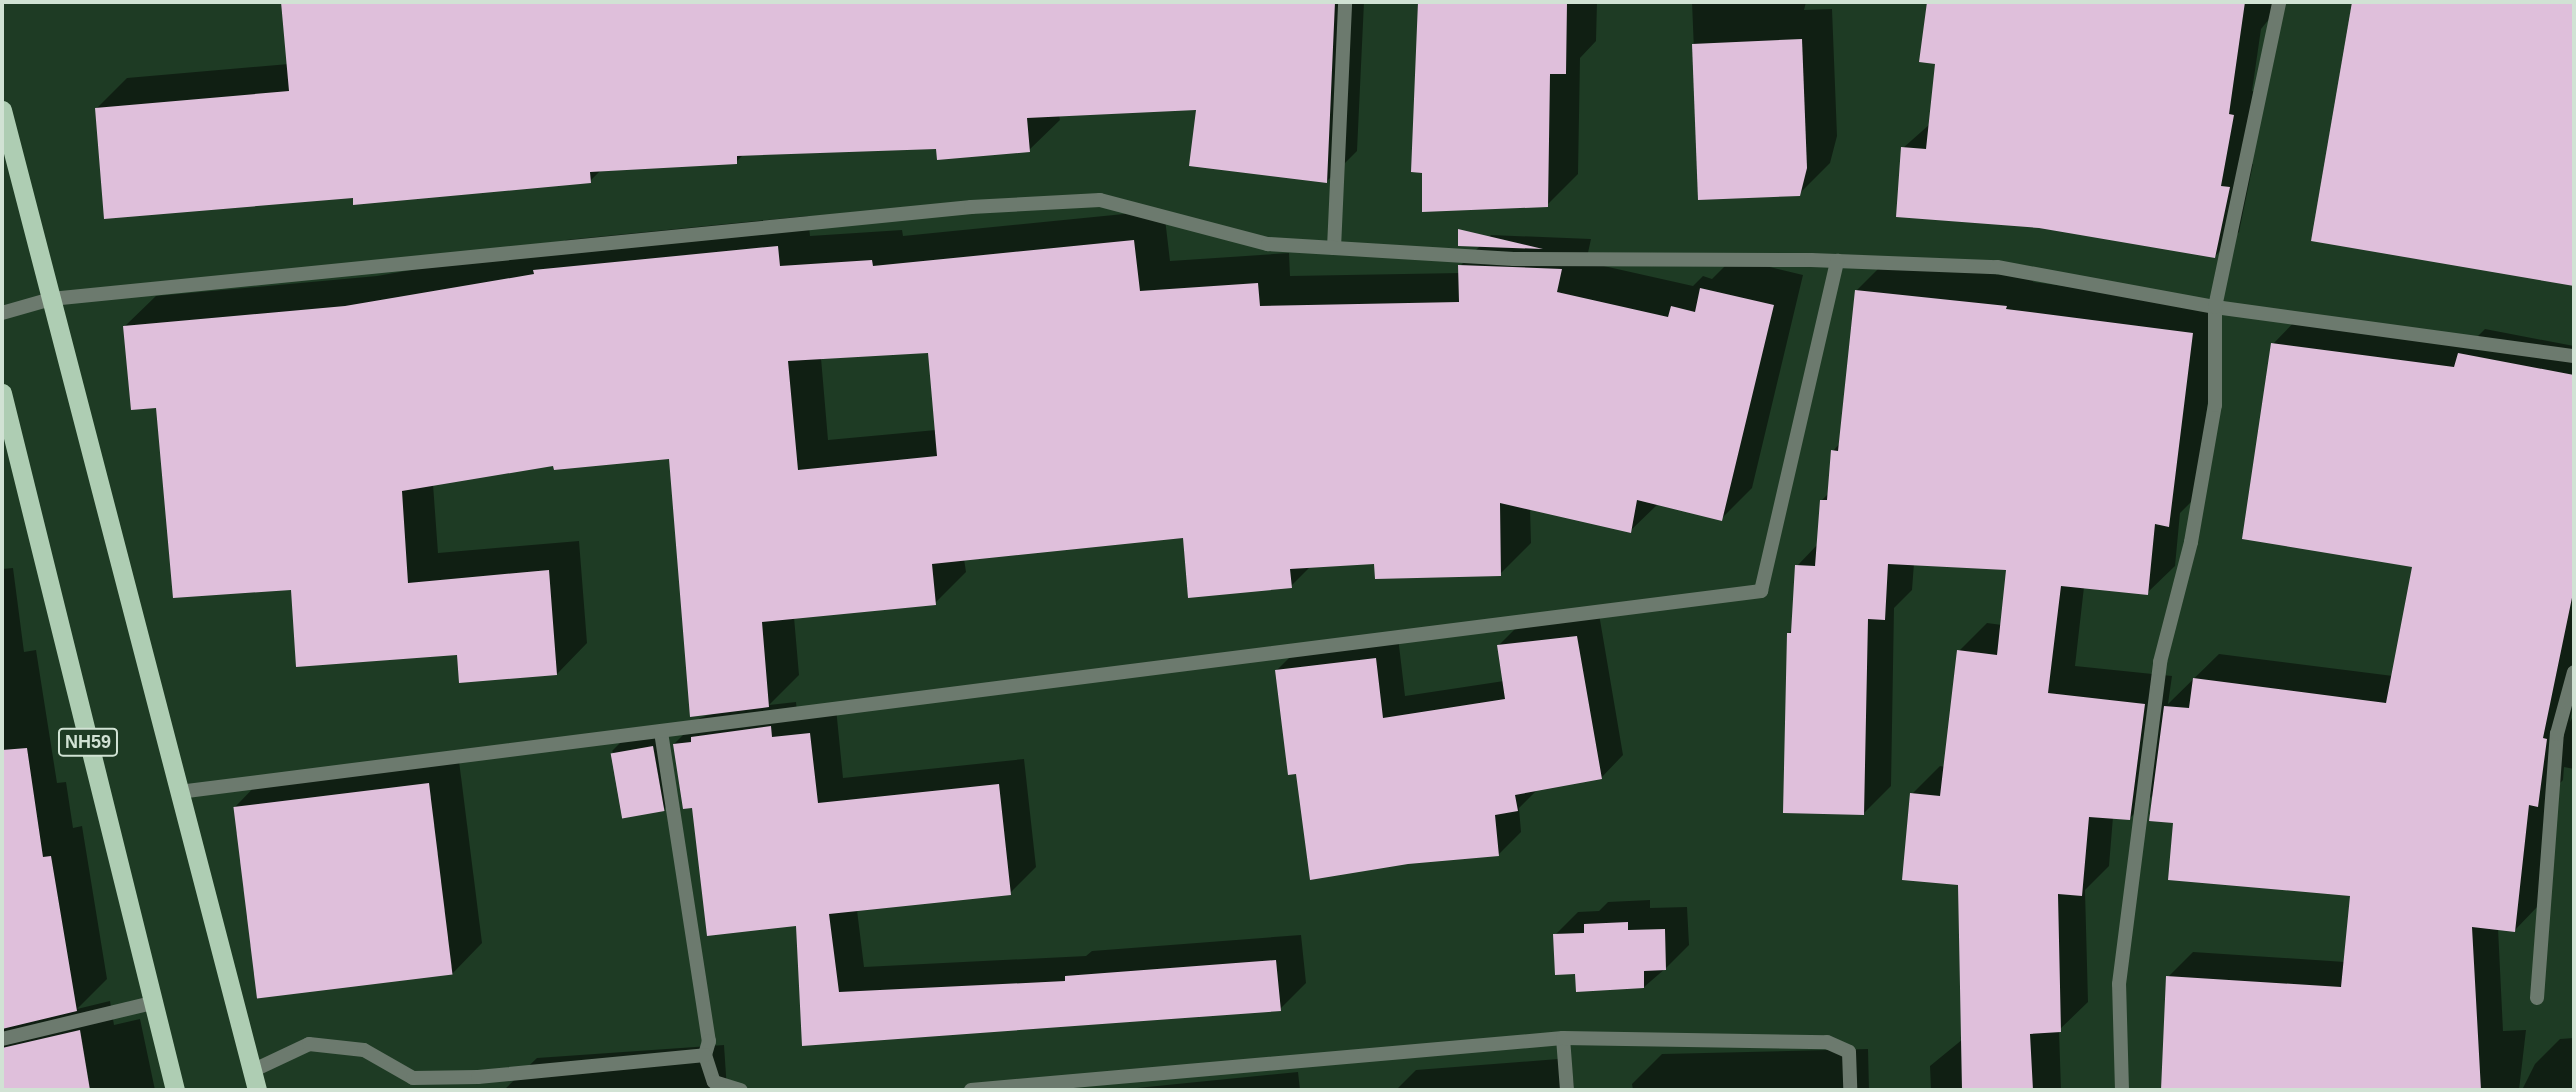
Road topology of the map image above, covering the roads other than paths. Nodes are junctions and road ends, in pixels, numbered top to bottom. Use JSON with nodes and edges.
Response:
{"nodes":[{"id":1,"x":1345,"y":2,"type":"edge"},
{"id":2,"x":2279,"y":2,"type":"edge"},
{"id":3,"x":2,"y":110,"type":"edge"},
{"id":4,"x":1335,"y":248,"type":"junction"},
{"id":5,"x":1837,"y":261,"type":"junction"},
{"id":6,"x":51,"y":299,"type":"junction"},
{"id":7,"x":2215,"y":307,"type":"junction"},
{"id":8,"x":2,"y":313,"type":"edge"},
{"id":9,"x":2574,"y":356,"type":"edge"},
{"id":10,"x":2,"y":393,"type":"edge"},
{"id":11,"x":2574,"y":673,"type":"edge"},
{"id":12,"x":661,"y":732,"type":"junction"},
{"id":13,"x":179,"y":792,"type":"junction"},
{"id":14,"x":2537,"y":998,"type":"dead end"},
{"id":15,"x":156,"y":1002,"type":"junction"},
{"id":16,"x":1563,"y":1038,"type":"junction"},
{"id":17,"x":2,"y":1039,"type":"edge"},
{"id":18,"x":705,"y":1055,"type":"junction"},
{"id":19,"x":255,"y":1081,"type":"edge"},
{"id":20,"x":175,"y":1090,"type":"edge"},
{"id":21,"x":741,"y":1090,"type":"edge"},
{"id":22,"x":971,"y":1090,"type":"edge"},
{"id":23,"x":1567,"y":1090,"type":"edge"},
{"id":24,"x":1850,"y":1090,"type":"edge"},
{"id":25,"x":2122,"y":1090,"type":"edge"}],
"edges":[{"from":1,"to":4,"type":"street"},
{"from":2,"to":7,"type":"street"},
{"from":3,"to":6,"type":"highway"},
{"from":4,"to":5,"type":"street"},
{"from":4,"to":6,"type":"street"},
{"from":5,"to":7,"type":"street"},
{"from":5,"to":12,"type":"street"},
{"from":6,"to":8,"type":"street"},
{"from":6,"to":13,"type":"highway"},
{"from":7,"to":9,"type":"street"},
{"from":7,"to":25,"type":"street"},
{"from":10,"to":15,"type":"highway","number":"NH59"},
{"from":11,"to":14,"type":"street"},
{"from":12,"to":13,"type":"street"},
{"from":12,"to":18,"type":"street"},
{"from":13,"to":19,"type":"highway"},
{"from":15,"to":17,"type":"street"},
{"from":15,"to":20,"type":"highway","number":"NH59"},
{"from":16,"to":22,"type":"street"},
{"from":16,"to":23,"type":"street"},
{"from":16,"to":24,"type":"street"},
{"from":18,"to":19,"type":"street"},
{"from":18,"to":21,"type":"street"}]}
